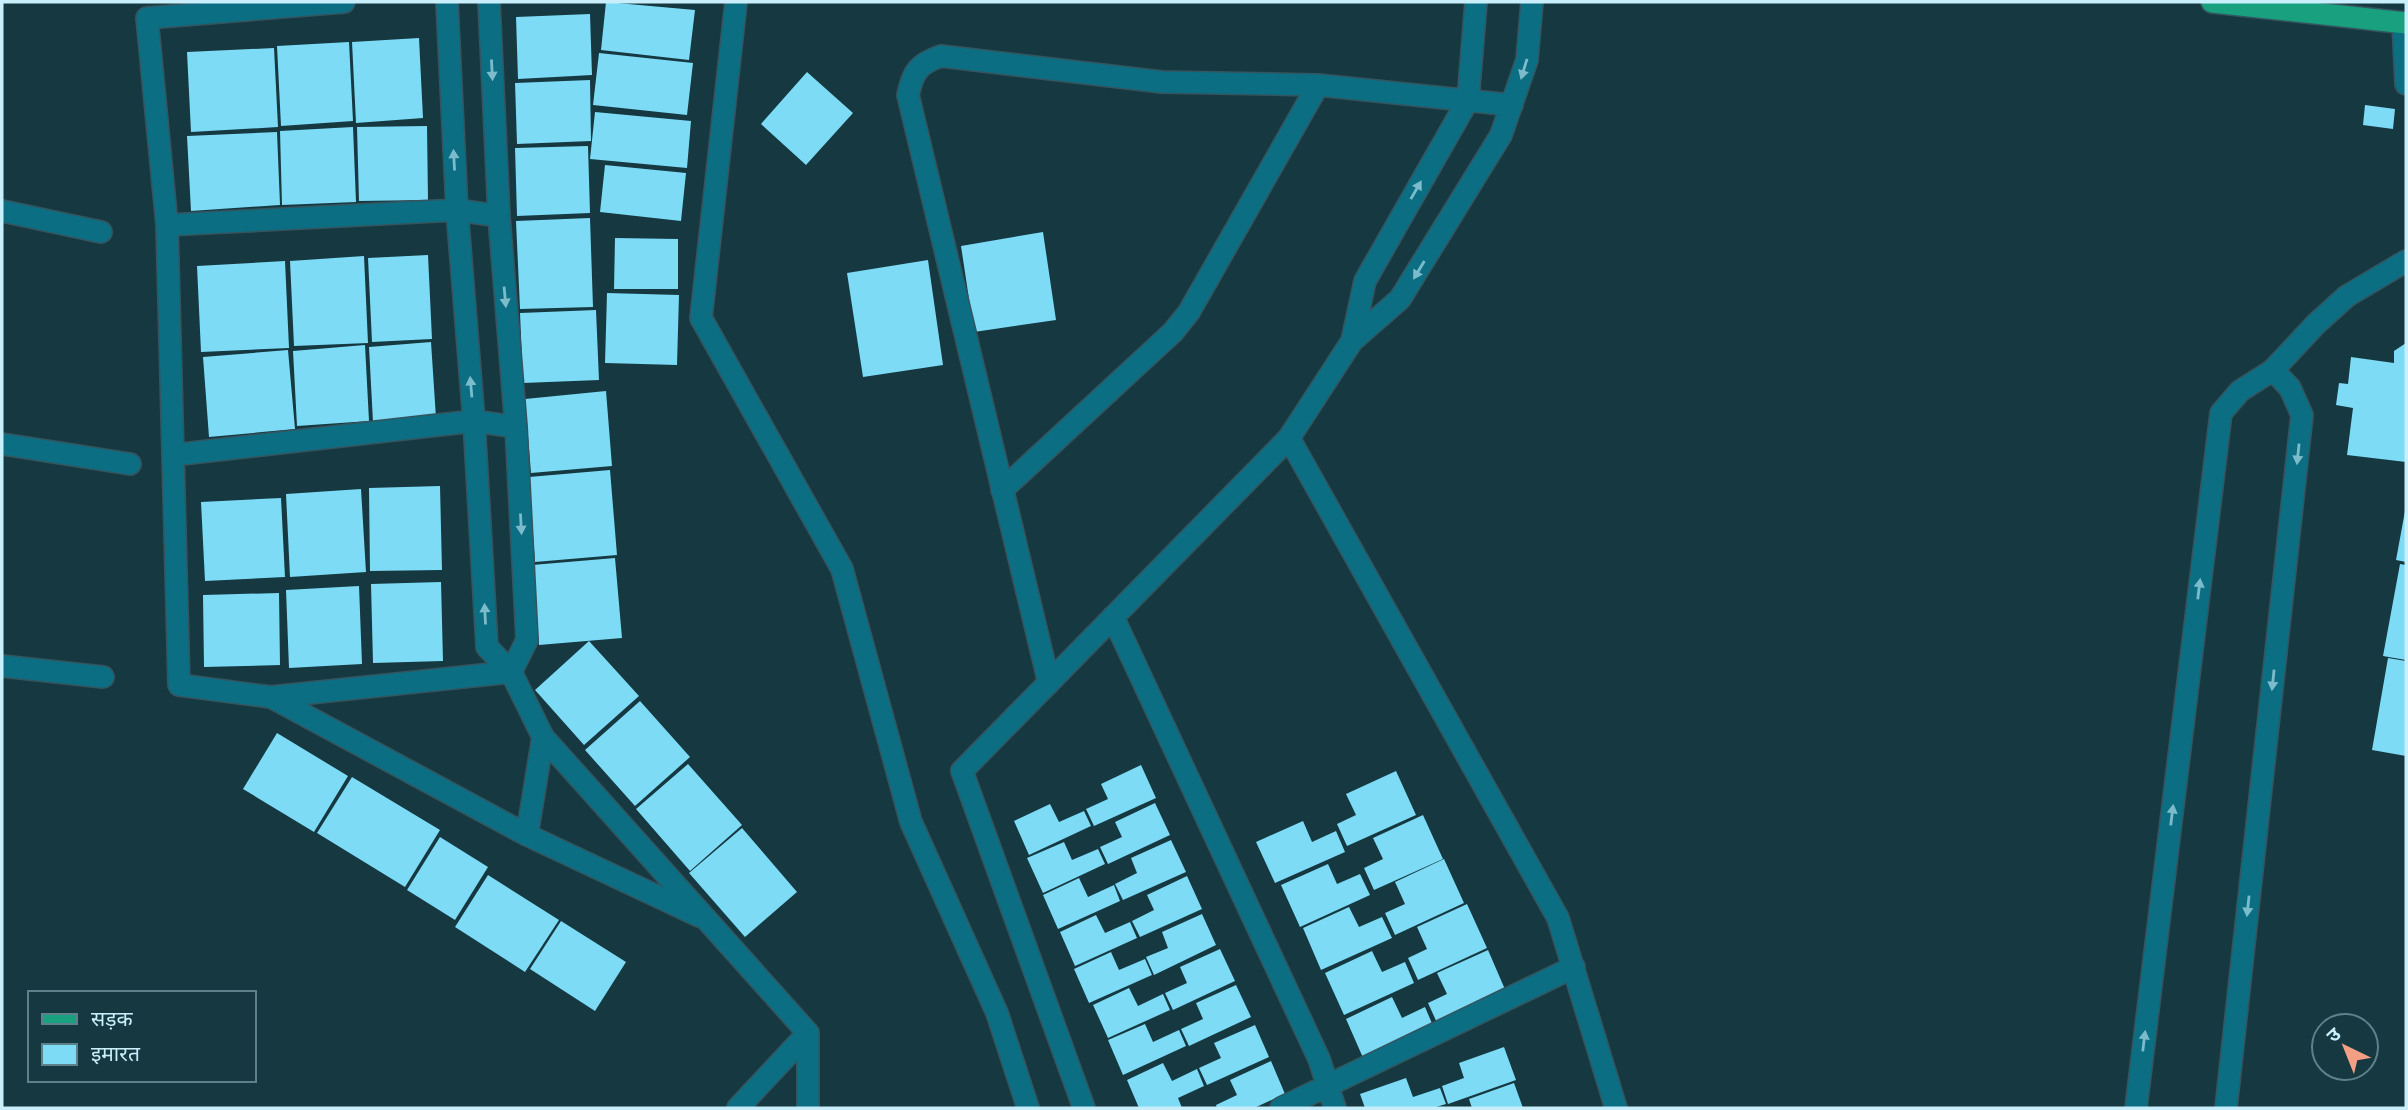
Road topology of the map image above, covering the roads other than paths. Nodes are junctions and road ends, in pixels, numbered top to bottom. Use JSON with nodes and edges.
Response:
{"nodes":[{"id":1,"x":344,"y":2,"type":"edge"},
{"id":2,"x":447,"y":2,"type":"edge"},
{"id":3,"x":489,"y":2,"type":"edge"},
{"id":4,"x":736,"y":2,"type":"edge"},
{"id":5,"x":1476,"y":2,"type":"edge"},
{"id":6,"x":1532,"y":2,"type":"edge"},
{"id":7,"x":2212,"y":2,"type":"edge"},
{"id":8,"x":2404,"y":23,"type":"edge"},
{"id":9,"x":2406,"y":84,"type":"edge"},
{"id":10,"x":1318,"y":85,"type":"junction"},
{"id":11,"x":1468,"y":100,"type":"junction"},
{"id":12,"x":1512,"y":105,"type":"junction"},
{"id":13,"x":457,"y":210,"type":"junction"},
{"id":14,"x":2,"y":211,"type":"edge"},
{"id":15,"x":499,"y":216,"type":"junction"},
{"id":16,"x":167,"y":225,"type":"junction"},
{"id":17,"x":102,"y":232,"type":"dead end"},
{"id":18,"x":2406,"y":256,"type":"edge"},
{"id":19,"x":1352,"y":341,"type":"junction"},
{"id":20,"x":2273,"y":370,"type":"junction"},
{"id":21,"x":474,"y":421,"type":"junction"},
{"id":22,"x":516,"y":427,"type":"junction"},
{"id":23,"x":1289,"y":438,"type":"junction"},
{"id":24,"x":2,"y":444,"type":"edge"},
{"id":25,"x":173,"y":455,"type":"junction"},
{"id":26,"x":130,"y":464,"type":"dead end"},
{"id":27,"x":1002,"y":490,"type":"junction"},
{"id":28,"x":1113,"y":617,"type":"junction"},
{"id":29,"x":2,"y":666,"type":"edge"},
{"id":30,"x":511,"y":673,"type":"junction"},
{"id":31,"x":103,"y":677,"type":"dead end"},
{"id":32,"x":1049,"y":683,"type":"junction"},
{"id":33,"x":271,"y":697,"type":"junction"},
{"id":34,"x":543,"y":737,"type":"junction"},
{"id":35,"x":527,"y":835,"type":"junction"},
{"id":36,"x":707,"y":920,"type":"junction"},
{"id":37,"x":1574,"y":967,"type":"junction"},
{"id":38,"x":808,"y":1033,"type":"junction"},
{"id":39,"x":1328,"y":1084,"type":"junction"},
{"id":40,"x":738,"y":1108,"type":"edge"},
{"id":41,"x":808,"y":1108,"type":"edge"},
{"id":42,"x":1028,"y":1108,"type":"edge"},
{"id":43,"x":1084,"y":1108,"type":"edge"},
{"id":44,"x":1281,"y":1108,"type":"edge"},
{"id":45,"x":1335,"y":1108,"type":"edge"},
{"id":46,"x":1616,"y":1108,"type":"edge"},
{"id":47,"x":2136,"y":1108,"type":"edge"},
{"id":48,"x":2226,"y":1108,"type":"edge"}],
"edges":[{"from":1,"to":16,"type":"street"},
{"from":13,"to":2,"type":"street","one_way":true},
{"from":3,"to":15,"type":"street","one_way":true},
{"from":4,"to":42,"type":"street"},
{"from":5,"to":11,"type":"street"},
{"from":6,"to":12,"type":"street","one_way":true},
{"from":7,"to":8,"type":"main road"},
{"from":8,"to":9,"type":"street"},
{"from":10,"to":11,"type":"street"},
{"from":10,"to":27,"type":"street"},
{"from":10,"to":27,"type":"street"},
{"from":11,"to":12,"type":"street"},
{"from":19,"to":11,"type":"street","one_way":true},
{"from":12,"to":19,"type":"street","one_way":true},
{"from":13,"to":15,"type":"street"},
{"from":13,"to":16,"type":"street"},
{"from":21,"to":13,"type":"street","one_way":true},
{"from":14,"to":17,"type":"street"},
{"from":15,"to":22,"type":"street","one_way":true},
{"from":16,"to":25,"type":"street"},
{"from":18,"to":20,"type":"street"},
{"from":19,"to":23,"type":"street"},
{"from":47,"to":20,"type":"street","one_way":true},
{"from":20,"to":48,"type":"street","one_way":true},
{"from":21,"to":22,"type":"street"},
{"from":21,"to":25,"type":"street"},
{"from":30,"to":21,"type":"street","one_way":true},
{"from":22,"to":30,"type":"street","one_way":true},
{"from":23,"to":28,"type":"street"},
{"from":23,"to":37,"type":"street"},
{"from":24,"to":26,"type":"street"},
{"from":25,"to":33,"type":"street"},
{"from":27,"to":32,"type":"street"},
{"from":28,"to":32,"type":"street"},
{"from":28,"to":39,"type":"street"},
{"from":29,"to":31,"type":"street"},
{"from":30,"to":33,"type":"street"},
{"from":30,"to":34,"type":"street"},
{"from":32,"to":43,"type":"street"},
{"from":33,"to":35,"type":"street"},
{"from":34,"to":35,"type":"street"},
{"from":34,"to":36,"type":"street"},
{"from":35,"to":36,"type":"street"},
{"from":36,"to":38,"type":"street"},
{"from":37,"to":39,"type":"street"},
{"from":37,"to":46,"type":"street"},
{"from":38,"to":40,"type":"street"},
{"from":38,"to":41,"type":"street"},
{"from":39,"to":44,"type":"street"},
{"from":39,"to":45,"type":"street"}]}
